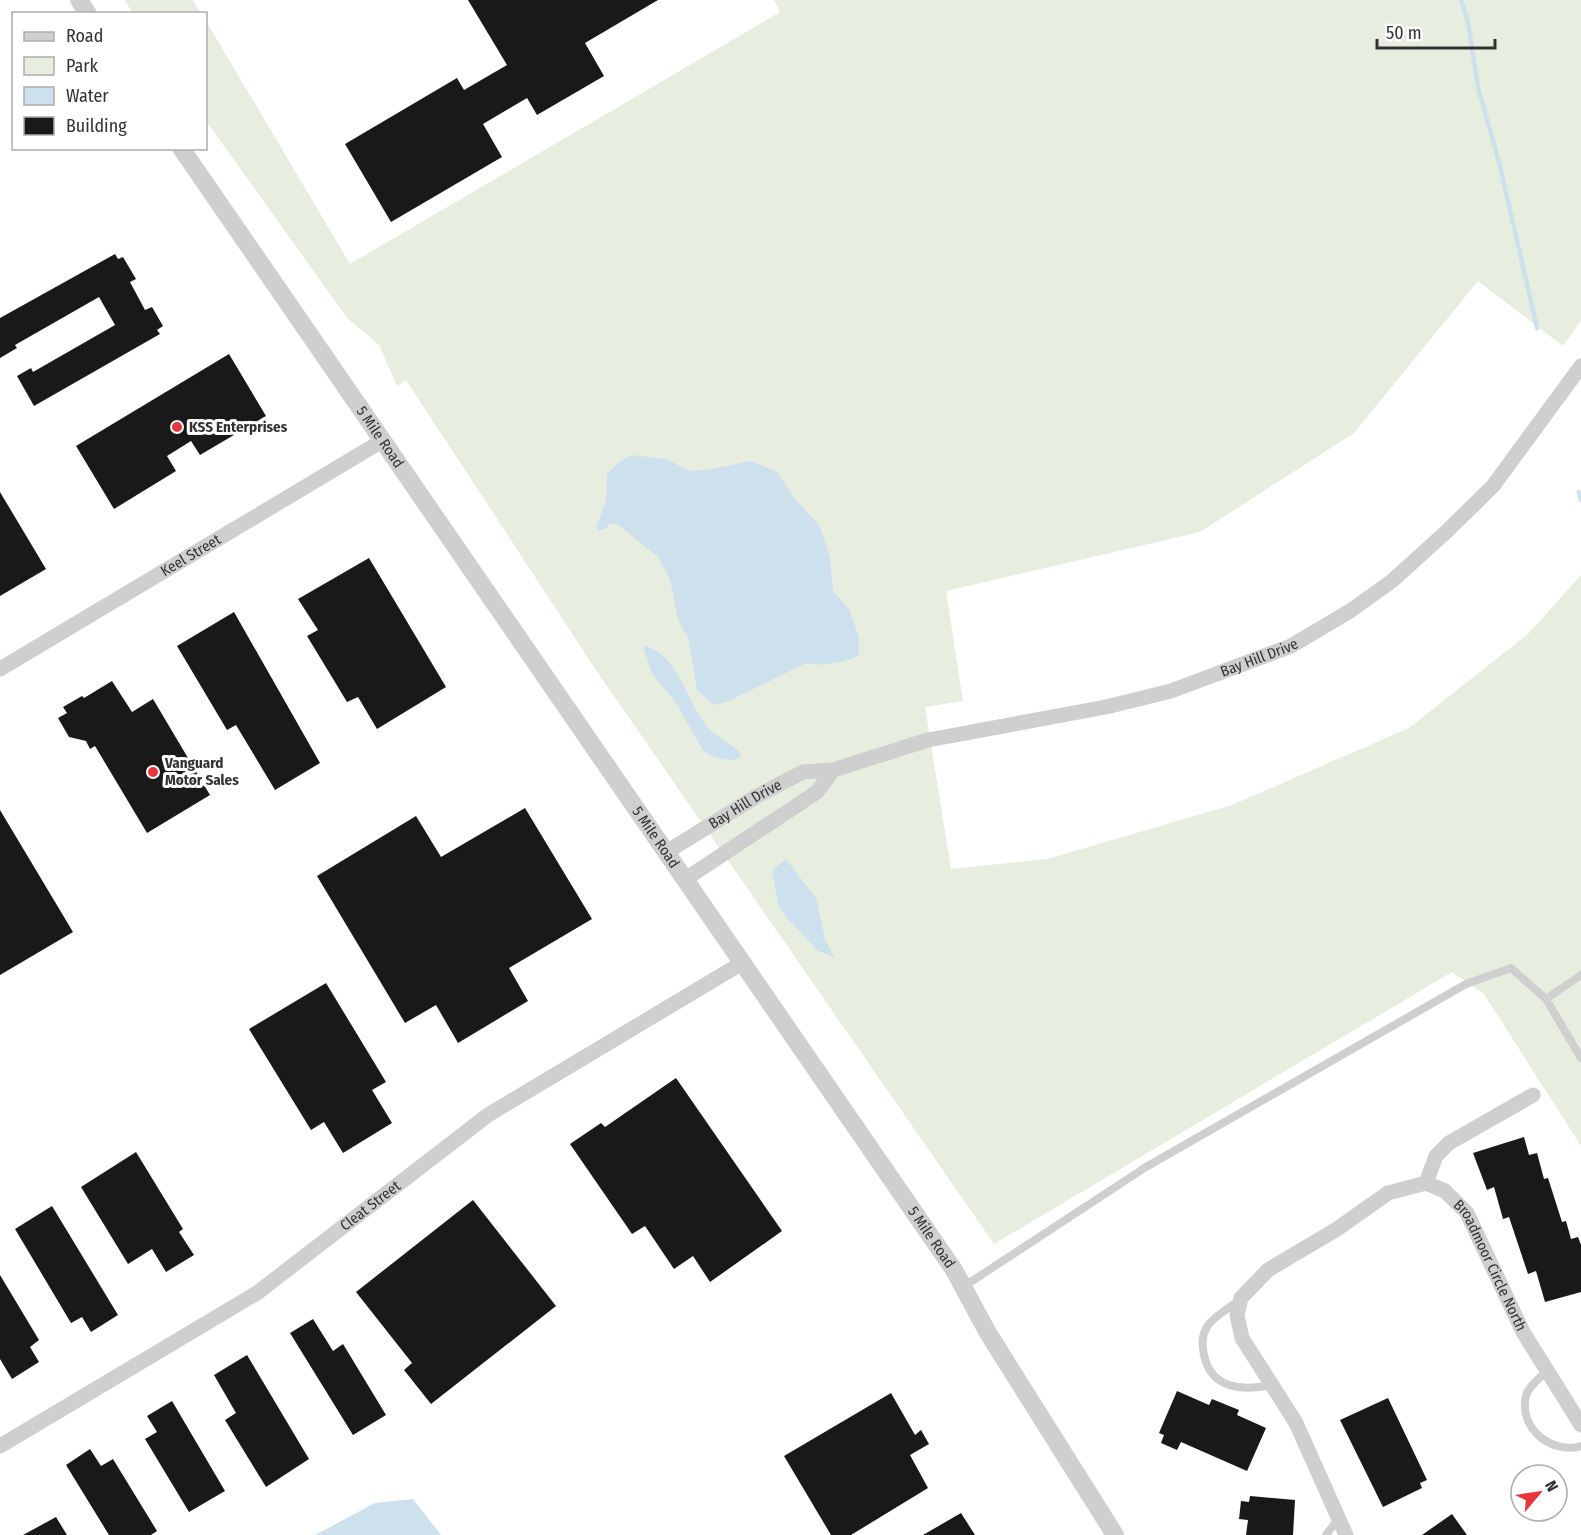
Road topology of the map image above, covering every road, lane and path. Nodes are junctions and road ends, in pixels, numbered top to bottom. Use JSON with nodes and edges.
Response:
{"nodes":[{"id":1,"x":182,"y":150,"type":"edge"},
{"id":2,"x":1581,"y":366,"type":"edge"},
{"id":3,"x":382,"y":441,"type":"junction"},
{"id":4,"x":0,"y":669,"type":"edge"},
{"id":5,"x":833,"y":770,"type":"junction"},
{"id":6,"x":665,"y":853,"type":"junction"},
{"id":7,"x":684,"y":880,"type":"junction"},
{"id":8,"x":742,"y":963,"type":"junction"},
{"id":9,"x":1581,"y":975,"type":"edge"},
{"id":10,"x":1546,"y":999,"type":"junction"},
{"id":11,"x":1581,"y":1058,"type":"edge"},
{"id":12,"x":1533,"y":1095,"type":"dead end"},
{"id":13,"x":1426,"y":1183,"type":"junction"},
{"id":14,"x":963,"y":1287,"type":"junction"},
{"id":15,"x":1241,"y":1298,"type":"junction"},
{"id":16,"x":1547,"y":1371,"type":"junction"},
{"id":17,"x":1270,"y":1385,"type":"junction"},
{"id":18,"x":1581,"y":1425,"type":"edge"},
{"id":19,"x":0,"y":1446,"type":"edge"},
{"id":20,"x":1581,"y":1446,"type":"edge"},
{"id":21,"x":1338,"y":1519,"type":"junction"},
{"id":22,"x":1115,"y":1535,"type":"edge"},
{"id":23,"x":1326,"y":1535,"type":"edge"},
{"id":24,"x":1346,"y":1535,"type":"edge"}],
"edges":[{"from":1,"to":3,"type":"street","name":"5 Mile Road"},
{"from":2,"to":5,"type":"street","name":"Bay Hill Drive"},
{"from":3,"to":4,"type":"street","name":"Keel Street"},
{"from":3,"to":6,"type":"street","name":"5 Mile Road"},
{"from":5,"to":6,"type":"street","name":"Bay Hill Drive"},
{"from":5,"to":7,"type":"street","name":"Bay Hill Drive"},
{"from":6,"to":7,"type":"street","name":"5 Mile Road"},
{"from":7,"to":8,"type":"street","name":"5 Mile Road"},
{"from":8,"to":14,"type":"street","name":"5 Mile Road"},
{"from":8,"to":19,"type":"street","name":"Cleat Street"},
{"from":9,"to":10,"type":"lane"},
{"from":10,"to":11,"type":"lane"},
{"from":10,"to":14,"type":"lane"},
{"from":12,"to":13,"type":"street"},
{"from":13,"to":15,"type":"street"},
{"from":13,"to":16,"type":"street","name":"Broadmoor Circle North"},
{"from":14,"to":22,"type":"street","name":"5 Mile Road"},
{"from":15,"to":17,"type":"street"},
{"from":15,"to":17,"type":"lane"},
{"from":16,"to":18,"type":"street","name":"Broadmoor Circle North"},
{"from":16,"to":20,"type":"lane"},
{"from":17,"to":21,"type":"street"},
{"from":21,"to":23,"type":"lane"},
{"from":21,"to":24,"type":"street"}]}
